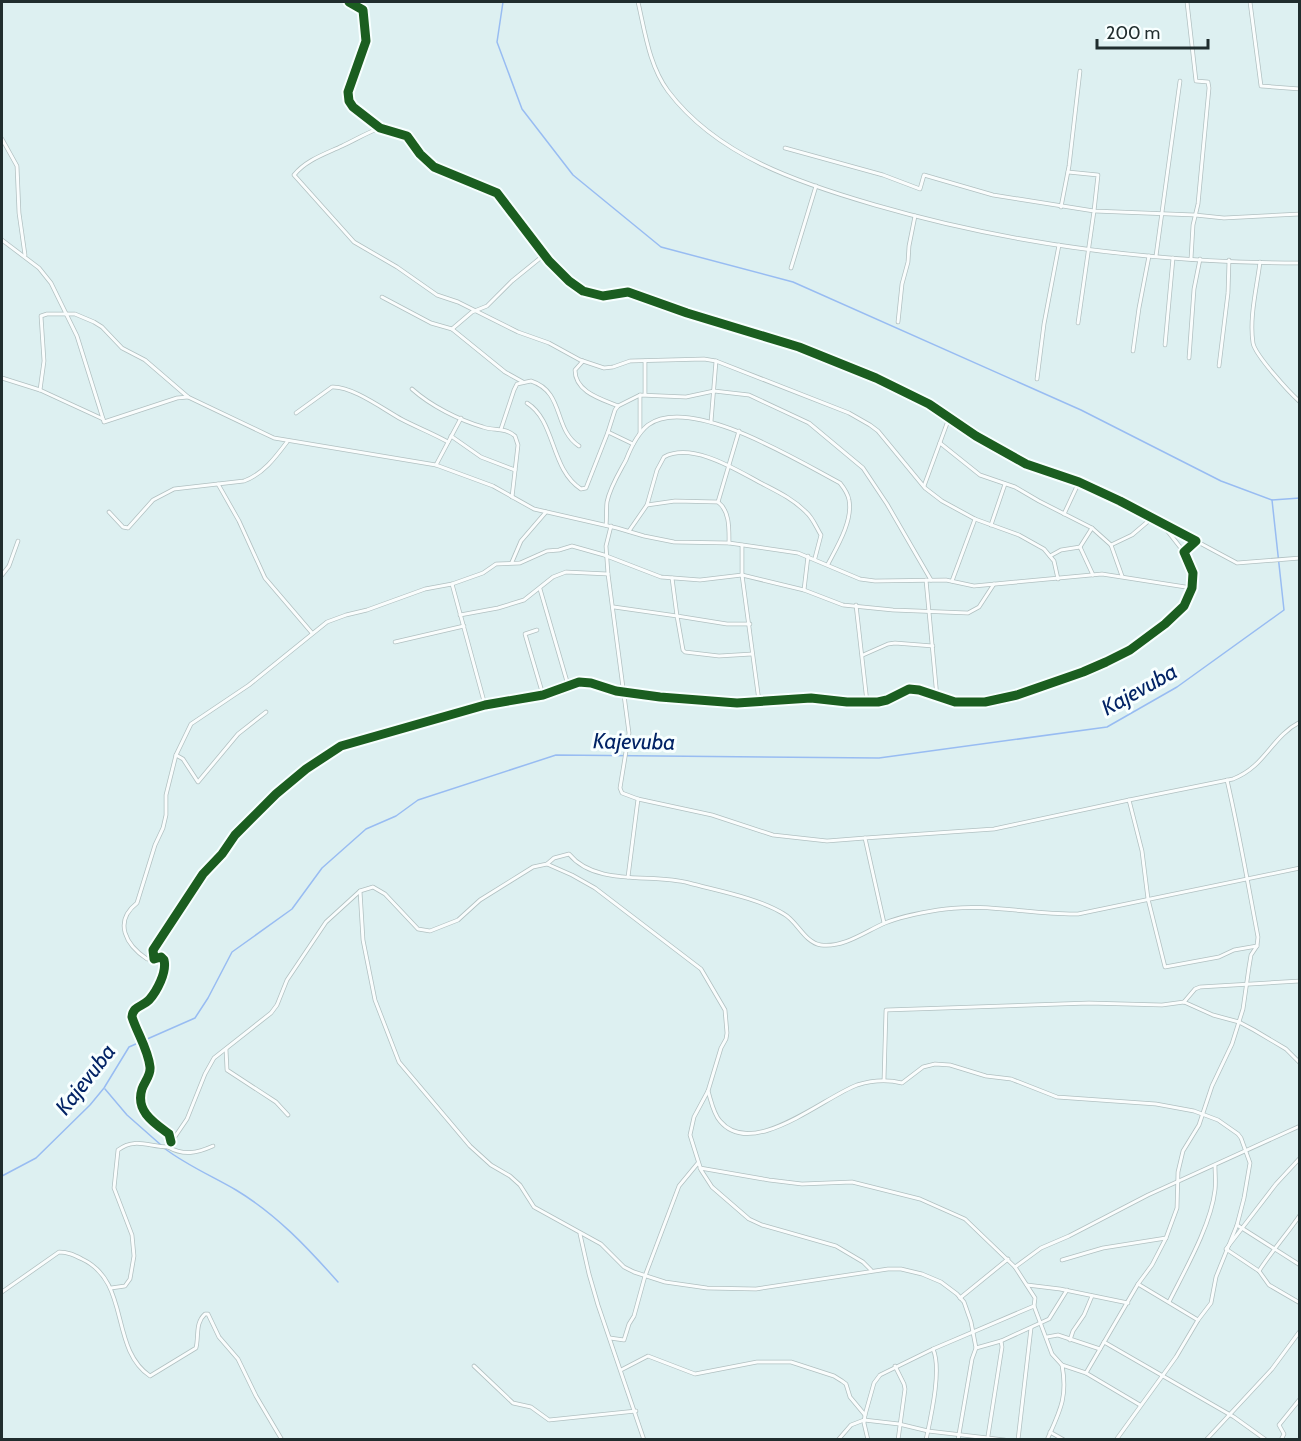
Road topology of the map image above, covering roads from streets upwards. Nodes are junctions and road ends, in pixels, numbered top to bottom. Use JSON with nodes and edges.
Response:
{"nodes":[{"id":1,"x":348,"y":2,"type":"edge"},
{"id":2,"x":638,"y":2,"type":"edge"},
{"id":3,"x":1187,"y":2,"type":"edge"},
{"id":4,"x":1250,"y":2,"type":"edge"},
{"id":5,"x":1080,"y":71,"type":"dead end"},
{"id":6,"x":1180,"y":81,"type":"dead end"},
{"id":7,"x":1299,"y":89,"type":"edge"},
{"id":8,"x":380,"y":129,"type":"junction"},
{"id":9,"x":2,"y":139,"type":"edge"},
{"id":10,"x":785,"y":148,"type":"dead end"},
{"id":11,"x":1068,"y":172,"type":"junction"},
{"id":12,"x":816,"y":186,"type":"junction"},
{"id":13,"x":1061,"y":207,"type":"junction"},
{"id":14,"x":1094,"y":211,"type":"junction"},
{"id":15,"x":1160,"y":213,"type":"junction"},
{"id":16,"x":1299,"y":214,"type":"edge"},
{"id":17,"x":1195,"y":215,"type":"junction"},
{"id":18,"x":915,"y":216,"type":"junction"},
{"id":19,"x":2,"y":240,"type":"edge"},
{"id":20,"x":1059,"y":244,"type":"junction"},
{"id":21,"x":1089,"y":250,"type":"junction"},
{"id":22,"x":544,"y":255,"type":"junction"},
{"id":23,"x":25,"y":256,"type":"junction"},
{"id":24,"x":1149,"y":256,"type":"junction"},
{"id":25,"x":1156,"y":256,"type":"junction"},
{"id":26,"x":1173,"y":258,"type":"junction"},
{"id":27,"x":1200,"y":259,"type":"junction"},
{"id":28,"x":1191,"y":260,"type":"junction"},
{"id":29,"x":1229,"y":260,"type":"junction"},
{"id":30,"x":1260,"y":262,"type":"junction"},
{"id":31,"x":1299,"y":263,"type":"edge"},
{"id":32,"x":790,"y":268,"type":"dead end"},
{"id":33,"x":382,"y":297,"type":"dead end"},
{"id":34,"x":476,"y":311,"type":"junction"},
{"id":35,"x":67,"y":314,"type":"junction"},
{"id":36,"x":898,"y":322,"type":"dead end"},
{"id":37,"x":1078,"y":322,"type":"dead end"},
{"id":38,"x":452,"y":329,"type":"junction"},
{"id":39,"x":1165,"y":345,"type":"dead end"},
{"id":40,"x":1133,"y":351,"type":"dead end"},
{"id":41,"x":1189,"y":358,"type":"dead end"},
{"id":42,"x":583,"y":361,"type":"junction"},
{"id":43,"x":645,"y":361,"type":"junction"},
{"id":44,"x":716,"y":361,"type":"junction"},
{"id":45,"x":1219,"y":366,"type":"dead end"},
{"id":46,"x":2,"y":378,"type":"edge"},
{"id":47,"x":1037,"y":379,"type":"dead end"},
{"id":48,"x":523,"y":382,"type":"junction"},
{"id":49,"x":412,"y":388,"type":"dead end"},
{"id":50,"x":40,"y":390,"type":"junction"},
{"id":51,"x":714,"y":391,"type":"junction"},
{"id":52,"x":645,"y":394,"type":"junction"},
{"id":53,"x":640,"y":395,"type":"junction"},
{"id":54,"x":188,"y":397,"type":"junction"},
{"id":55,"x":1299,"y":402,"type":"edge"},
{"id":56,"x":527,"y":404,"type":"dead end"},
{"id":57,"x":618,"y":406,"type":"junction"},
{"id":58,"x":296,"y":413,"type":"dead end"},
{"id":59,"x":460,"y":418,"type":"junction"},
{"id":60,"x":949,"y":418,"type":"junction"},
{"id":61,"x":103,"y":419,"type":"junction"},
{"id":62,"x":711,"y":422,"type":"junction"},
{"id":63,"x":501,"y":429,"type":"junction"},
{"id":64,"x":739,"y":431,"type":"junction"},
{"id":65,"x":608,"y":432,"type":"junction"},
{"id":66,"x":640,"y":433,"type":"junction"},
{"id":67,"x":451,"y":436,"type":"junction"},
{"id":68,"x":288,"y":441,"type":"junction"},
{"id":69,"x":448,"y":442,"type":"junction"},
{"id":70,"x":940,"y":443,"type":"junction"},
{"id":71,"x":633,"y":444,"type":"junction"},
{"id":72,"x":579,"y":446,"type":"dead end"},
{"id":73,"x":436,"y":465,"type":"junction"},
{"id":74,"x":729,"y":466,"type":"junction"},
{"id":75,"x":515,"y":470,"type":"junction"},
{"id":76,"x":1079,"y":482,"type":"junction"},
{"id":77,"x":218,"y":484,"type":"junction"},
{"id":78,"x":1005,"y":484,"type":"junction"},
{"id":79,"x":924,"y":486,"type":"junction"},
{"id":80,"x":512,"y":497,"type":"junction"},
{"id":81,"x":718,"y":502,"type":"junction"},
{"id":82,"x":647,"y":505,"type":"junction"},
{"id":83,"x":546,"y":511,"type":"junction"},
{"id":84,"x":109,"y":512,"type":"dead end"},
{"id":85,"x":1064,"y":514,"type":"junction"},
{"id":86,"x":1152,"y":518,"type":"junction"},
{"id":87,"x":975,"y":519,"type":"junction"},
{"id":88,"x":1164,"y":523,"type":"junction"},
{"id":89,"x":991,"y":525,"type":"junction"},
{"id":90,"x":609,"y":526,"type":"junction"},
{"id":91,"x":1092,"y":528,"type":"junction"},
{"id":92,"x":629,"y":531,"type":"junction"},
{"id":93,"x":18,"y":541,"type":"dead end"},
{"id":94,"x":1196,"y":541,"type":"junction"},
{"id":95,"x":729,"y":543,"type":"junction"},
{"id":96,"x":742,"y":545,"type":"junction"},
{"id":97,"x":1111,"y":545,"type":"junction"},
{"id":98,"x":1080,"y":547,"type":"junction"},
{"id":99,"x":1184,"y":552,"type":"junction"},
{"id":100,"x":808,"y":555,"type":"junction"},
{"id":101,"x":607,"y":556,"type":"junction"},
{"id":102,"x":1050,"y":556,"type":"junction"},
{"id":103,"x":814,"y":558,"type":"junction"},
{"id":104,"x":1299,"y":558,"type":"edge"},
{"id":105,"x":512,"y":562,"type":"junction"},
{"id":106,"x":828,"y":564,"type":"junction"},
{"id":107,"x":608,"y":574,"type":"junction"},
{"id":108,"x":742,"y":574,"type":"junction"},
{"id":109,"x":2,"y":575,"type":"edge"},
{"id":110,"x":1093,"y":575,"type":"junction"},
{"id":111,"x":1122,"y":576,"type":"junction"},
{"id":112,"x":672,"y":578,"type":"junction"},
{"id":113,"x":1058,"y":579,"type":"junction"},
{"id":114,"x":928,"y":580,"type":"junction"},
{"id":115,"x":952,"y":581,"type":"junction"},
{"id":116,"x":452,"y":584,"type":"junction"},
{"id":117,"x":994,"y":584,"type":"junction"},
{"id":118,"x":1192,"y":588,"type":"junction"},
{"id":119,"x":540,"y":589,"type":"junction"},
{"id":120,"x":804,"y":590,"type":"junction"},
{"id":121,"x":856,"y":605,"type":"junction"},
{"id":122,"x":613,"y":607,"type":"junction"},
{"id":123,"x":929,"y":613,"type":"junction"},
{"id":124,"x":460,"y":615,"type":"junction"},
{"id":125,"x":677,"y":616,"type":"junction"},
{"id":126,"x":750,"y":624,"type":"junction"},
{"id":127,"x":464,"y":626,"type":"junction"},
{"id":128,"x":537,"y":630,"type":"dead end"},
{"id":129,"x":312,"y":633,"type":"junction"},
{"id":130,"x":395,"y":642,"type":"dead end"},
{"id":131,"x":933,"y":646,"type":"junction"},
{"id":132,"x":752,"y":654,"type":"junction"},
{"id":133,"x":862,"y":655,"type":"junction"},
{"id":134,"x":568,"y":685,"type":"junction"},
{"id":135,"x":624,"y":692,"type":"junction"},
{"id":136,"x":543,"y":695,"type":"junction"},
{"id":137,"x":937,"y":697,"type":"junction"},
{"id":138,"x":759,"y":701,"type":"junction"},
{"id":139,"x":867,"y":702,"type":"junction"},
{"id":140,"x":485,"y":705,"type":"junction"},
{"id":141,"x":266,"y":712,"type":"dead end"},
{"id":142,"x":1299,"y":722,"type":"edge"},
{"id":143,"x":176,"y":755,"type":"junction"},
{"id":144,"x":1227,"y":780,"type":"junction"},
{"id":145,"x":638,"y":799,"type":"junction"},
{"id":146,"x":1129,"y":800,"type":"junction"},
{"id":147,"x":866,"y":838,"type":"junction"},
{"id":148,"x":547,"y":864,"type":"junction"},
{"id":149,"x":1299,"y":868,"type":"edge"},
{"id":150,"x":628,"y":877,"type":"junction"},
{"id":151,"x":1246,"y":880,"type":"junction"},
{"id":152,"x":360,"y":891,"type":"junction"},
{"id":153,"x":1148,"y":899,"type":"junction"},
{"id":154,"x":884,"y":923,"type":"junction"},
{"id":155,"x":1257,"y":946,"type":"junction"},
{"id":156,"x":154,"y":959,"type":"junction"},
{"id":157,"x":1299,"y":981,"type":"edge"},
{"id":158,"x":1247,"y":984,"type":"junction"},
{"id":159,"x":1184,"y":1002,"type":"junction"},
{"id":160,"x":1239,"y":1022,"type":"junction"},
{"id":161,"x":226,"y":1049,"type":"junction"},
{"id":162,"x":1299,"y":1064,"type":"edge"},
{"id":163,"x":884,"y":1080,"type":"junction"},
{"id":164,"x":708,"y":1091,"type":"junction"},
{"id":165,"x":1203,"y":1114,"type":"junction"},
{"id":166,"x":288,"y":1115,"type":"dead end"},
{"id":167,"x":1299,"y":1126,"type":"edge"},
{"id":168,"x":171,"y":1142,"type":"junction"},
{"id":169,"x":213,"y":1146,"type":"dead end"},
{"id":170,"x":168,"y":1147,"type":"junction"},
{"id":171,"x":1246,"y":1150,"type":"junction"},
{"id":172,"x":1299,"y":1158,"type":"edge"},
{"id":173,"x":698,"y":1163,"type":"junction"},
{"id":174,"x":1215,"y":1166,"type":"junction"},
{"id":175,"x":700,"y":1168,"type":"junction"},
{"id":176,"x":1178,"y":1182,"type":"junction"},
{"id":177,"x":1299,"y":1215,"type":"edge"},
{"id":178,"x":1237,"y":1225,"type":"junction"},
{"id":179,"x":1242,"y":1228,"type":"junction"},
{"id":180,"x":580,"y":1234,"type":"junction"},
{"id":181,"x":1166,"y":1238,"type":"junction"},
{"id":182,"x":1273,"y":1248,"type":"junction"},
{"id":183,"x":1226,"y":1249,"type":"junction"},
{"id":184,"x":1008,"y":1259,"type":"junction"},
{"id":185,"x":1062,"y":1260,"type":"dead end"},
{"id":186,"x":1299,"y":1265,"type":"edge"},
{"id":187,"x":1015,"y":1267,"type":"junction"},
{"id":188,"x":1259,"y":1270,"type":"junction"},
{"id":189,"x":872,"y":1271,"type":"junction"},
{"id":190,"x":645,"y":1276,"type":"junction"},
{"id":191,"x":1026,"y":1284,"type":"junction"},
{"id":192,"x":1138,"y":1284,"type":"junction"},
{"id":193,"x":111,"y":1288,"type":"junction"},
{"id":194,"x":1067,"y":1290,"type":"junction"},
{"id":195,"x":2,"y":1292,"type":"edge"},
{"id":196,"x":1092,"y":1296,"type":"junction"},
{"id":197,"x":960,"y":1298,"type":"junction"},
{"id":198,"x":1169,"y":1302,"type":"junction"},
{"id":199,"x":1128,"y":1303,"type":"junction"},
{"id":200,"x":1299,"y":1303,"type":"edge"},
{"id":201,"x":1034,"y":1306,"type":"junction"},
{"id":202,"x":1198,"y":1320,"type":"junction"},
{"id":203,"x":1041,"y":1323,"type":"junction"},
{"id":204,"x":1031,"y":1327,"type":"junction"},
{"id":205,"x":973,"y":1331,"type":"junction"},
{"id":206,"x":1299,"y":1331,"type":"edge"},
{"id":207,"x":1046,"y":1337,"type":"junction"},
{"id":208,"x":610,"y":1338,"type":"junction"},
{"id":209,"x":1070,"y":1340,"type":"junction"},
{"id":210,"x":1001,"y":1341,"type":"junction"},
{"id":211,"x":1104,"y":1342,"type":"junction"},
{"id":212,"x":976,"y":1348,"type":"junction"},
{"id":213,"x":933,"y":1349,"type":"junction"},
{"id":214,"x":1100,"y":1349,"type":"junction"},
{"id":215,"x":1062,"y":1365,"type":"junction"},
{"id":216,"x":474,"y":1366,"type":"dead end"},
{"id":217,"x":895,"y":1366,"type":"junction"},
{"id":218,"x":621,"y":1370,"type":"junction"},
{"id":219,"x":1086,"y":1373,"type":"junction"},
{"id":220,"x":1162,"y":1376,"type":"junction"},
{"id":221,"x":1299,"y":1399,"type":"edge"},
{"id":222,"x":1140,"y":1405,"type":"junction"},
{"id":223,"x":636,"y":1412,"type":"junction"},
{"id":224,"x":865,"y":1415,"type":"junction"},
{"id":225,"x":1230,"y":1415,"type":"junction"},
{"id":226,"x":864,"y":1420,"type":"junction"},
{"id":227,"x":899,"y":1424,"type":"junction"},
{"id":228,"x":928,"y":1431,"type":"junction"},
{"id":229,"x":1050,"y":1432,"type":"junction"},
{"id":230,"x":959,"y":1433,"type":"junction"},
{"id":231,"x":988,"y":1436,"type":"junction"},
{"id":232,"x":282,"y":1440,"type":"edge"},
{"id":233,"x":644,"y":1440,"type":"edge"},
{"id":234,"x":838,"y":1440,"type":"edge"},
{"id":235,"x":868,"y":1440,"type":"edge"},
{"id":236,"x":898,"y":1440,"type":"edge"},
{"id":237,"x":926,"y":1440,"type":"edge"},
{"id":238,"x":958,"y":1440,"type":"edge"},
{"id":239,"x":1005,"y":1440,"type":"edge"},
{"id":240,"x":1018,"y":1440,"type":"edge"},
{"id":241,"x":1047,"y":1440,"type":"edge"},
{"id":242,"x":1064,"y":1440,"type":"edge"},
{"id":243,"x":1116,"y":1440,"type":"edge"},
{"id":244,"x":1206,"y":1440,"type":"edge"},
{"id":245,"x":1266,"y":1440,"type":"edge"},
{"id":246,"x":1281,"y":1440,"type":"edge"}],
"edges":[{"from":1,"to":8,"type":"street"},
{"from":2,"to":12,"type":"street"},
{"from":3,"to":17,"type":"street"},
{"from":4,"to":7,"type":"street"},
{"from":5,"to":11,"type":"street"},
{"from":6,"to":15,"type":"street"},
{"from":8,"to":22,"type":"street"},
{"from":8,"to":34,"type":"street"},
{"from":9,"to":23,"type":"street"},
{"from":10,"to":13,"type":"street"},
{"from":11,"to":13,"type":"street"},
{"from":11,"to":14,"type":"street"},
{"from":12,"to":18,"type":"street"},
{"from":12,"to":32,"type":"street"},
{"from":13,"to":14,"type":"street"},
{"from":14,"to":15,"type":"street"},
{"from":14,"to":21,"type":"street"},
{"from":15,"to":17,"type":"street"},
{"from":15,"to":25,"type":"street"},
{"from":16,"to":17,"type":"street"},
{"from":17,"to":28,"type":"street"},
{"from":18,"to":20,"type":"street"},
{"from":18,"to":36,"type":"street"},
{"from":19,"to":23,"type":"street"},
{"from":20,"to":21,"type":"street"},
{"from":20,"to":47,"type":"street"},
{"from":21,"to":24,"type":"street"},
{"from":21,"to":37,"type":"street"},
{"from":22,"to":34,"type":"street"},
{"from":22,"to":60,"type":"street"},
{"from":23,"to":35,"type":"street"},
{"from":24,"to":25,"type":"street"},
{"from":24,"to":40,"type":"street"},
{"from":25,"to":26,"type":"street"},
{"from":26,"to":28,"type":"street"},
{"from":26,"to":39,"type":"street"},
{"from":27,"to":28,"type":"street"},
{"from":27,"to":29,"type":"street"},
{"from":27,"to":41,"type":"street"},
{"from":29,"to":30,"type":"street"},
{"from":29,"to":45,"type":"street"},
{"from":30,"to":31,"type":"street"},
{"from":30,"to":55,"type":"street"},
{"from":33,"to":38,"type":"street"},
{"from":34,"to":38,"type":"street"},
{"from":34,"to":42,"type":"street"},
{"from":35,"to":50,"type":"street"},
{"from":35,"to":54,"type":"street"},
{"from":35,"to":61,"type":"street"},
{"from":38,"to":48,"type":"street"},
{"from":42,"to":43,"type":"street"},
{"from":42,"to":57,"type":"street"},
{"from":43,"to":44,"type":"street"},
{"from":43,"to":52,"type":"street"},
{"from":44,"to":51,"type":"street"},
{"from":44,"to":79,"type":"street"},
{"from":46,"to":50,"type":"street"},
{"from":48,"to":63,"type":"street"},
{"from":48,"to":72,"type":"street"},
{"from":49,"to":59,"type":"street"},
{"from":50,"to":61,"type":"street"},
{"from":51,"to":52,"type":"street"},
{"from":51,"to":62,"type":"street"},
{"from":51,"to":114,"type":"street"},
{"from":52,"to":53,"type":"street"},
{"from":53,"to":57,"type":"street"},
{"from":53,"to":66,"type":"street"},
{"from":54,"to":61,"type":"street"},
{"from":54,"to":68,"type":"street"},
{"from":56,"to":65,"type":"street"},
{"from":57,"to":65,"type":"street"},
{"from":58,"to":69,"type":"street"},
{"from":59,"to":63,"type":"street"},
{"from":59,"to":67,"type":"street"},
{"from":60,"to":70,"type":"street"},
{"from":60,"to":76,"type":"street"},
{"from":62,"to":64,"type":"street"},
{"from":62,"to":66,"type":"street"},
{"from":63,"to":75,"type":"street"},
{"from":64,"to":74,"type":"street"},
{"from":64,"to":106,"type":"street"},
{"from":65,"to":71,"type":"street"},
{"from":66,"to":71,"type":"street"},
{"from":67,"to":69,"type":"street"},
{"from":67,"to":75,"type":"street"},
{"from":68,"to":73,"type":"street"},
{"from":68,"to":77,"type":"street"},
{"from":69,"to":73,"type":"street"},
{"from":70,"to":78,"type":"street"},
{"from":70,"to":79,"type":"street"},
{"from":71,"to":90,"type":"street"},
{"from":73,"to":80,"type":"street"},
{"from":74,"to":81,"type":"street"},
{"from":74,"to":82,"type":"street"},
{"from":74,"to":103,"type":"street"},
{"from":75,"to":80,"type":"street"},
{"from":76,"to":85,"type":"street"},
{"from":76,"to":86,"type":"street"},
{"from":77,"to":84,"type":"street"},
{"from":77,"to":129,"type":"street"},
{"from":78,"to":85,"type":"street"},
{"from":78,"to":89,"type":"street"},
{"from":79,"to":87,"type":"street"},
{"from":80,"to":83,"type":"street"},
{"from":81,"to":82,"type":"street"},
{"from":81,"to":95,"type":"street"},
{"from":82,"to":92,"type":"street"},
{"from":83,"to":90,"type":"street"},
{"from":83,"to":105,"type":"street"},
{"from":85,"to":91,"type":"street"},
{"from":86,"to":88,"type":"street"},
{"from":86,"to":97,"type":"street"},
{"from":87,"to":89,"type":"street"},
{"from":87,"to":115,"type":"street"},
{"from":88,"to":94,"type":"street"},
{"from":88,"to":99,"type":"street"},
{"from":89,"to":102,"type":"street"},
{"from":90,"to":92,"type":"street"},
{"from":90,"to":101,"type":"street"},
{"from":91,"to":97,"type":"street"},
{"from":91,"to":98,"type":"street"},
{"from":92,"to":95,"type":"street"},
{"from":93,"to":109,"type":"street"},
{"from":94,"to":99,"type":"street"},
{"from":94,"to":104,"type":"street"},
{"from":95,"to":96,"type":"street"},
{"from":96,"to":100,"type":"street"},
{"from":96,"to":108,"type":"street"},
{"from":97,"to":111,"type":"street"},
{"from":98,"to":102,"type":"street"},
{"from":98,"to":110,"type":"street"},
{"from":99,"to":118,"type":"street"},
{"from":100,"to":103,"type":"street"},
{"from":100,"to":120,"type":"street"},
{"from":101,"to":105,"type":"street"},
{"from":101,"to":107,"type":"street"},
{"from":101,"to":112,"type":"street"},
{"from":102,"to":113,"type":"street"},
{"from":103,"to":106,"type":"street"},
{"from":105,"to":116,"type":"street"},
{"from":106,"to":114,"type":"street"},
{"from":107,"to":119,"type":"street"},
{"from":107,"to":122,"type":"street"},
{"from":108,"to":112,"type":"street"},
{"from":108,"to":120,"type":"street"},
{"from":108,"to":126,"type":"street"},
{"from":110,"to":111,"type":"street"},
{"from":110,"to":113,"type":"street"},
{"from":111,"to":118,"type":"street"},
{"from":112,"to":125,"type":"street"},
{"from":113,"to":117,"type":"street"},
{"from":114,"to":115,"type":"street"},
{"from":114,"to":123,"type":"street"},
{"from":115,"to":117,"type":"street"},
{"from":116,"to":124,"type":"street"},
{"from":116,"to":129,"type":"street"},
{"from":117,"to":123,"type":"street"},
{"from":118,"to":137,"type":"street"},
{"from":119,"to":124,"type":"street"},
{"from":119,"to":134,"type":"street"},
{"from":120,"to":121,"type":"street"},
{"from":121,"to":123,"type":"street"},
{"from":121,"to":133,"type":"street"},
{"from":122,"to":125,"type":"street"},
{"from":122,"to":135,"type":"street"},
{"from":123,"to":131,"type":"street"},
{"from":124,"to":127,"type":"street"},
{"from":125,"to":126,"type":"street"},
{"from":125,"to":132,"type":"street"},
{"from":126,"to":132,"type":"street"},
{"from":127,"to":130,"type":"street"},
{"from":127,"to":140,"type":"street"},
{"from":128,"to":136,"type":"street"},
{"from":129,"to":143,"type":"street"},
{"from":131,"to":133,"type":"street"},
{"from":131,"to":137,"type":"street"},
{"from":132,"to":138,"type":"street"},
{"from":133,"to":139,"type":"street"},
{"from":134,"to":135,"type":"street"},
{"from":134,"to":136,"type":"street"},
{"from":135,"to":138,"type":"street"},
{"from":135,"to":145,"type":"street"},
{"from":136,"to":140,"type":"street"},
{"from":137,"to":139,"type":"street"},
{"from":138,"to":139,"type":"street"},
{"from":140,"to":156,"type":"street"},
{"from":141,"to":143,"type":"street"},
{"from":142,"to":144,"type":"street"},
{"from":143,"to":156,"type":"street"},
{"from":144,"to":146,"type":"street"},
{"from":144,"to":151,"type":"street"},
{"from":145,"to":147,"type":"street"},
{"from":145,"to":150,"type":"street"},
{"from":146,"to":147,"type":"street"},
{"from":146,"to":153,"type":"street"},
{"from":147,"to":154,"type":"street"},
{"from":148,"to":150,"type":"street"},
{"from":148,"to":152,"type":"street"},
{"from":148,"to":164,"type":"street"},
{"from":149,"to":151,"type":"street"},
{"from":150,"to":154,"type":"street"},
{"from":151,"to":153,"type":"street"},
{"from":151,"to":155,"type":"street"},
{"from":152,"to":161,"type":"street"},
{"from":152,"to":180,"type":"street"},
{"from":153,"to":154,"type":"street"},
{"from":153,"to":155,"type":"street"},
{"from":155,"to":158,"type":"street"},
{"from":156,"to":168,"type":"street"},
{"from":157,"to":158,"type":"street"},
{"from":158,"to":159,"type":"street"},
{"from":158,"to":160,"type":"street"},
{"from":159,"to":160,"type":"street"},
{"from":159,"to":163,"type":"street"},
{"from":160,"to":162,"type":"street"},
{"from":160,"to":165,"type":"street"},
{"from":161,"to":166,"type":"street"},
{"from":161,"to":168,"type":"street"},
{"from":163,"to":164,"type":"street"},
{"from":163,"to":165,"type":"street"},
{"from":164,"to":173,"type":"street"},
{"from":165,"to":171,"type":"street"},
{"from":165,"to":176,"type":"street"},
{"from":167,"to":171,"type":"street"},
{"from":168,"to":170,"type":"street"},
{"from":169,"to":170,"type":"street"},
{"from":170,"to":193,"type":"street"},
{"from":171,"to":174,"type":"street"},
{"from":171,"to":178,"type":"street"},
{"from":172,"to":179,"type":"street"},
{"from":173,"to":175,"type":"street"},
{"from":173,"to":190,"type":"street"},
{"from":174,"to":176,"type":"street"},
{"from":174,"to":198,"type":"street"},
{"from":175,"to":184,"type":"street"},
{"from":175,"to":189,"type":"street"},
{"from":176,"to":181,"type":"street"},
{"from":176,"to":187,"type":"street"},
{"from":177,"to":182,"type":"street"},
{"from":178,"to":179,"type":"street"},
{"from":178,"to":183,"type":"street"},
{"from":179,"to":182,"type":"street"},
{"from":179,"to":183,"type":"street"},
{"from":180,"to":190,"type":"street"},
{"from":180,"to":208,"type":"street"},
{"from":181,"to":185,"type":"street"},
{"from":181,"to":192,"type":"street"},
{"from":182,"to":186,"type":"street"},
{"from":182,"to":188,"type":"street"},
{"from":183,"to":188,"type":"street"},
{"from":183,"to":202,"type":"street"},
{"from":184,"to":187,"type":"street"},
{"from":184,"to":197,"type":"street"},
{"from":187,"to":191,"type":"street"},
{"from":188,"to":200,"type":"street"},
{"from":189,"to":190,"type":"street"},
{"from":189,"to":197,"type":"street"},
{"from":190,"to":208,"type":"street"},
{"from":191,"to":194,"type":"street"},
{"from":191,"to":201,"type":"street"},
{"from":192,"to":198,"type":"street"},
{"from":192,"to":199,"type":"street"},
{"from":193,"to":195,"type":"street"},
{"from":193,"to":232,"type":"street"},
{"from":194,"to":196,"type":"street"},
{"from":194,"to":203,"type":"street"},
{"from":196,"to":199,"type":"street"},
{"from":196,"to":209,"type":"street"},
{"from":197,"to":205,"type":"street"},
{"from":198,"to":202,"type":"street"},
{"from":199,"to":211,"type":"street"},
{"from":201,"to":203,"type":"street"},
{"from":201,"to":205,"type":"street"},
{"from":202,"to":220,"type":"street"},
{"from":203,"to":204,"type":"street"},
{"from":203,"to":207,"type":"street"},
{"from":204,"to":210,"type":"street"},
{"from":204,"to":240,"type":"street"},
{"from":205,"to":212,"type":"street"},
{"from":205,"to":213,"type":"street"},
{"from":206,"to":225,"type":"street"},
{"from":207,"to":209,"type":"street"},
{"from":207,"to":215,"type":"street"},
{"from":208,"to":218,"type":"street"},
{"from":209,"to":214,"type":"street"},
{"from":210,"to":212,"type":"street"},
{"from":210,"to":231,"type":"street"},
{"from":211,"to":214,"type":"street"},
{"from":211,"to":220,"type":"street"},
{"from":212,"to":230,"type":"street"},
{"from":213,"to":217,"type":"street"},
{"from":213,"to":228,"type":"street"},
{"from":214,"to":219,"type":"street"},
{"from":215,"to":219,"type":"street"},
{"from":215,"to":229,"type":"street"},
{"from":216,"to":223,"type":"street"},
{"from":217,"to":224,"type":"street"},
{"from":217,"to":227,"type":"street"},
{"from":218,"to":223,"type":"street"},
{"from":218,"to":224,"type":"street"},
{"from":219,"to":222,"type":"street"},
{"from":220,"to":222,"type":"street"},
{"from":220,"to":225,"type":"street"},
{"from":221,"to":246,"type":"street"},
{"from":222,"to":243,"type":"street"},
{"from":223,"to":233,"type":"street"},
{"from":224,"to":226,"type":"street"},
{"from":225,"to":244,"type":"street"},
{"from":225,"to":245,"type":"street"},
{"from":226,"to":227,"type":"street"},
{"from":226,"to":234,"type":"street"},
{"from":226,"to":235,"type":"street"},
{"from":227,"to":228,"type":"street"},
{"from":227,"to":236,"type":"street"},
{"from":228,"to":230,"type":"street"},
{"from":228,"to":237,"type":"street"},
{"from":229,"to":241,"type":"street"},
{"from":229,"to":242,"type":"street"},
{"from":230,"to":231,"type":"street"},
{"from":230,"to":238,"type":"street"},
{"from":231,"to":239,"type":"street"}]}
